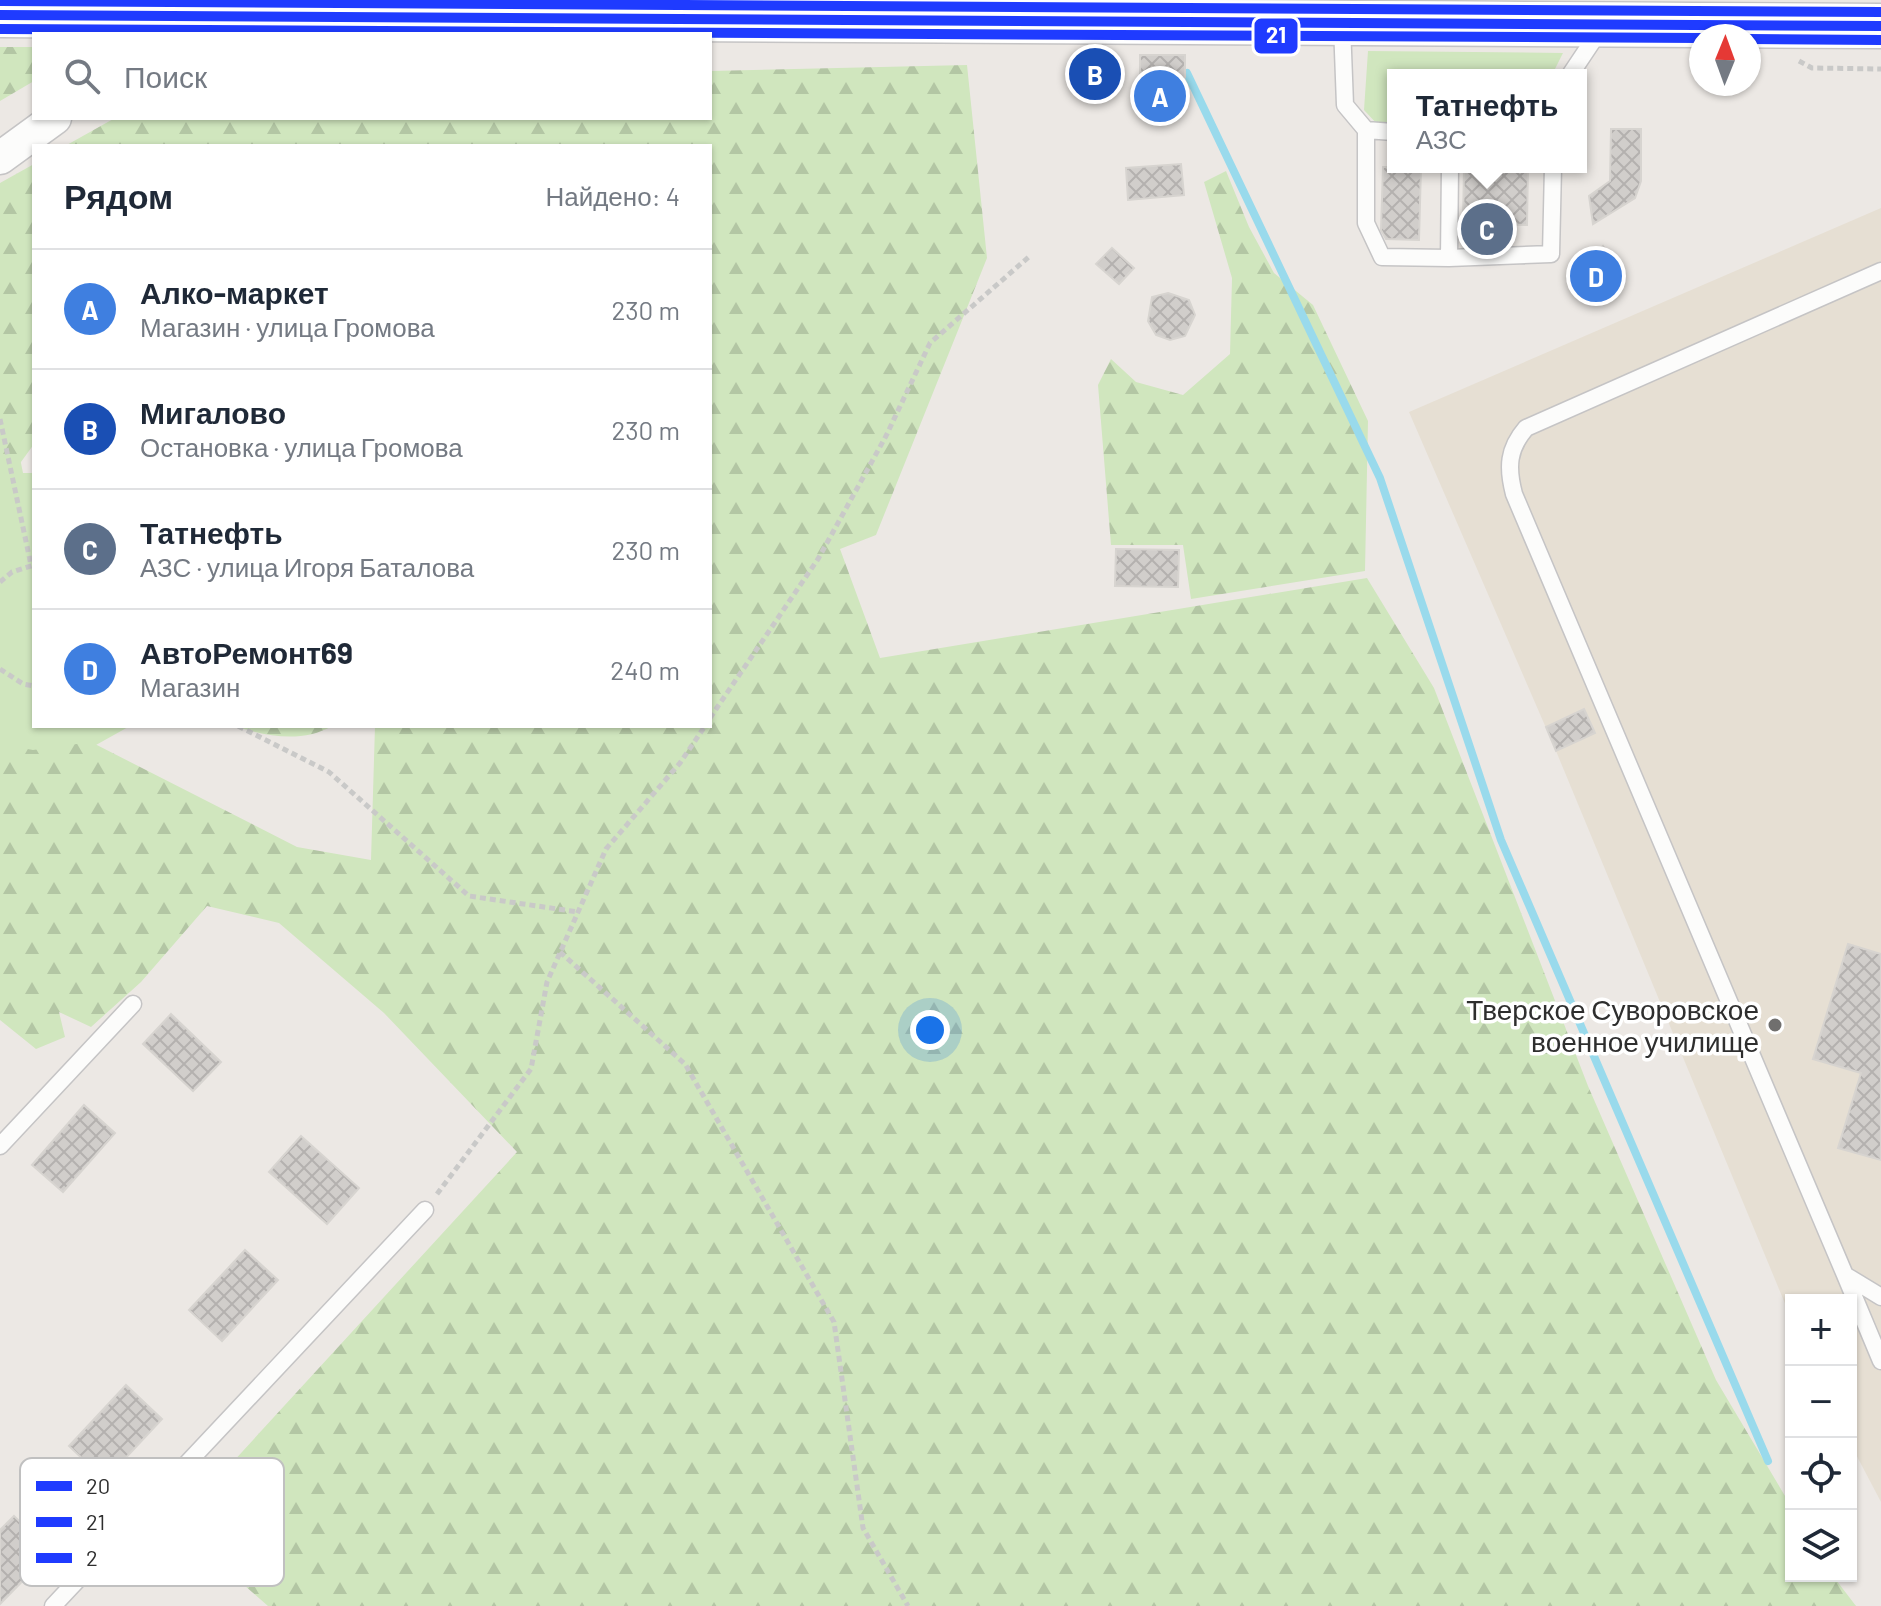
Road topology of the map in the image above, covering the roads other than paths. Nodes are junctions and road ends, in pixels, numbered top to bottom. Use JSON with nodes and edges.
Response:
{"nodes":[{"id":1,"x":1426,"y":0,"type":"edge"},
{"id":2,"x":833,"y":10,"type":"edge"},
{"id":3,"x":1216,"y":10,"type":"edge"},
{"id":4,"x":1037,"y":11,"type":"edge"},
{"id":5,"x":1350,"y":13,"type":"edge"},
{"id":6,"x":0,"y":15,"type":"edge"},
{"id":7,"x":188,"y":17,"type":"edge"},
{"id":8,"x":1465,"y":20,"type":"junction"},
{"id":9,"x":1605,"y":23,"type":"junction"},
{"id":10,"x":1881,"y":26,"type":"edge"},
{"id":11,"x":1574,"y":69,"type":"edge"},
{"id":12,"x":52,"y":120,"type":"edge"},
{"id":13,"x":1366,"y":130,"type":"junction"},
{"id":14,"x":1387,"y":132,"type":"edge"},
{"id":15,"x":0,"y":158,"type":"edge"},
{"id":16,"x":1450,"y":173,"type":"edge"},
{"id":17,"x":1553,"y":173,"type":"edge"},
{"id":18,"x":1449,"y":258,"type":"junction"},
{"id":19,"x":1881,"y":271,"type":"edge"},
{"id":20,"x":133,"y":1004,"type":"dead end"},
{"id":21,"x":0,"y":1146,"type":"edge"},
{"id":22,"x":425,"y":1210,"type":"road end"},
{"id":23,"x":1845,"y":1275,"type":"junction"},
{"id":24,"x":1881,"y":1297,"type":"edge"},
{"id":25,"x":1881,"y":1361,"type":"edge"},
{"id":26,"x":192,"y":1458,"type":"edge"},
{"id":27,"x":72,"y":1586,"type":"edge"},
{"id":28,"x":53,"y":1606,"type":"edge"}],
"edges":[{"from":1,"to":8,"type":"street"},
{"from":2,"to":4,"type":"street"},
{"from":2,"to":7,"type":"street"},
{"from":3,"to":4,"type":"street"},
{"from":3,"to":5,"type":"street"},
{"from":5,"to":8,"type":"street"},
{"from":5,"to":13,"type":"lane"},
{"from":6,"to":7,"type":"street"},
{"from":8,"to":9,"type":"street"},
{"from":9,"to":10,"type":"street"},
{"from":9,"to":11,"type":"lane"},
{"from":12,"to":15,"type":"street"},
{"from":13,"to":14,"type":"lane"},
{"from":13,"to":18,"type":"lane"},
{"from":16,"to":18,"type":"lane"},
{"from":17,"to":18,"type":"lane"},
{"from":19,"to":23,"type":"lane"},
{"from":20,"to":21,"type":"lane"},
{"from":22,"to":26,"type":"lane"},
{"from":23,"to":24,"type":"lane"},
{"from":23,"to":25,"type":"lane"},
{"from":27,"to":28,"type":"lane"}]}
